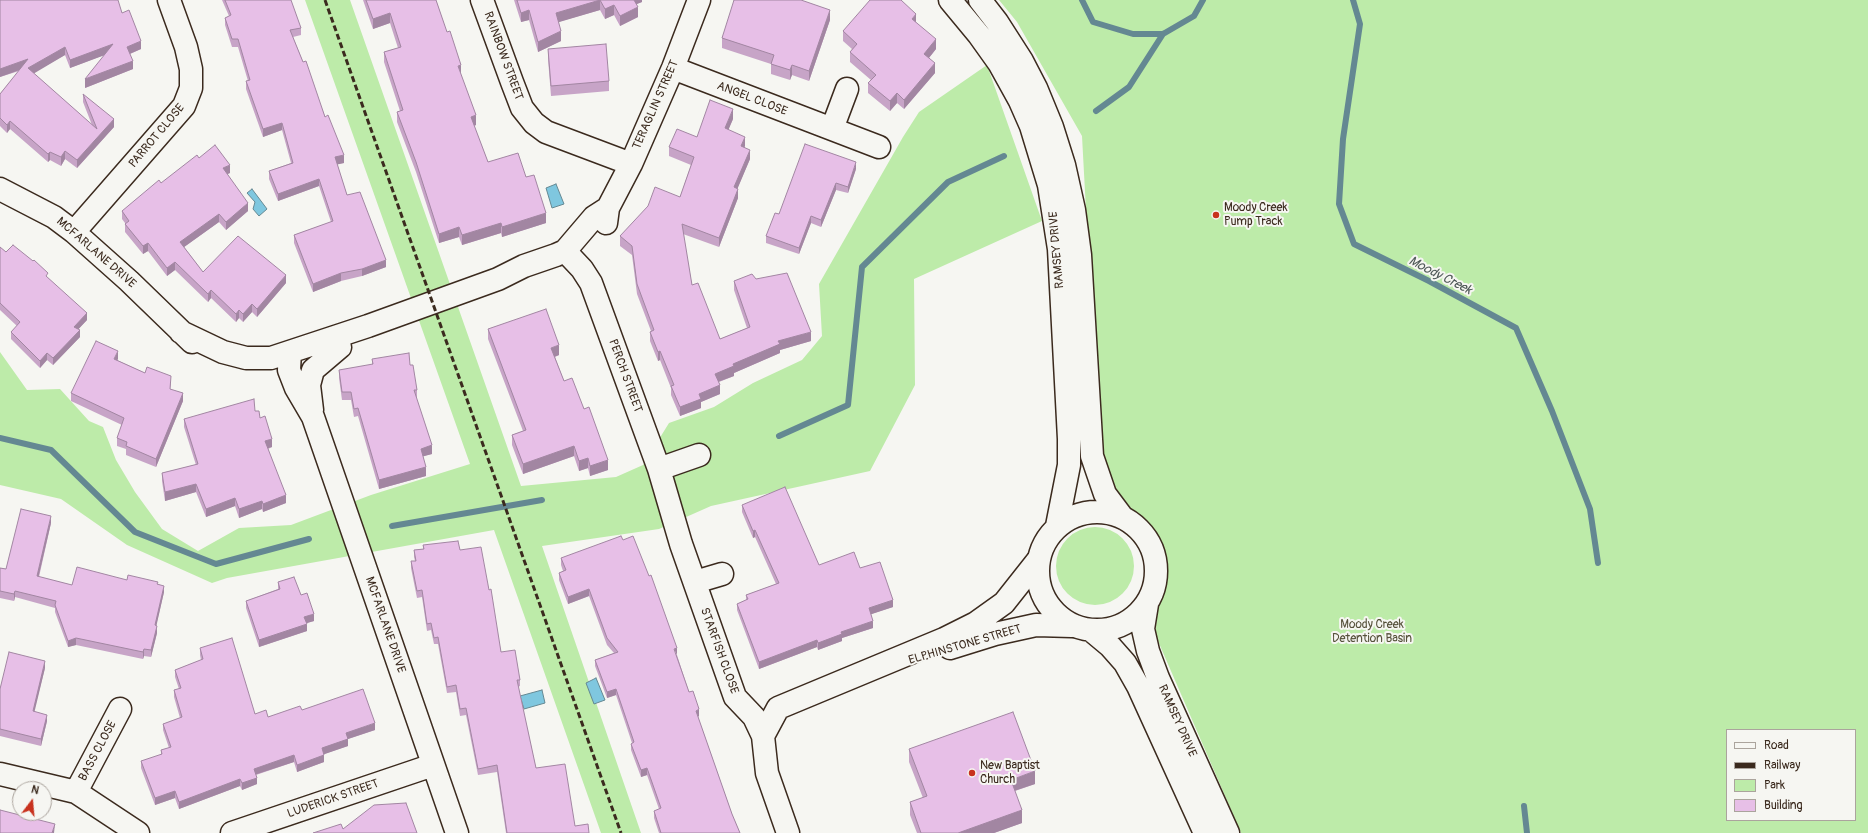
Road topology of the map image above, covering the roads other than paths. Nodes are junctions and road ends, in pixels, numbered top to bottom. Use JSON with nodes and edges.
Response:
{"nodes":[{"id":1,"x":169,"y":0,"type":"edge"},
{"id":2,"x":482,"y":0,"type":"edge"},
{"id":3,"x":699,"y":0,"type":"edge"},
{"id":4,"x":950,"y":0,"type":"edge"},
{"id":5,"x":980,"y":0,"type":"edge"},
{"id":6,"x":673,"y":68,"type":"junction"},
{"id":7,"x":847,"y":89,"type":"dead end"},
{"id":8,"x":832,"y":129,"type":"junction"},
{"id":9,"x":879,"y":147,"type":"dead end"},
{"id":10,"x":631,"y":164,"type":"junction"},
{"id":11,"x":0,"y":189,"type":"edge"},
{"id":12,"x":74,"y":232,"type":"junction"},
{"id":13,"x":569,"y":255,"type":"junction"},
{"id":14,"x":368,"y":326,"type":"junction"},
{"id":15,"x":340,"y":347,"type":"junction"},
{"id":16,"x":290,"y":358,"type":"junction"},
{"id":17,"x":313,"y":417,"type":"junction"},
{"id":18,"x":699,"y":455,"type":"dead end"},
{"id":19,"x":659,"y":469,"type":"junction"},
{"id":20,"x":1123,"y":518,"type":"junction"},
{"id":21,"x":1057,"y":526,"type":"junction"},
{"id":22,"x":1038,"y":560,"type":"junction"},
{"id":23,"x":722,"y":574,"type":"dead end"},
{"id":24,"x":695,"y":582,"type":"junction"},
{"id":25,"x":1147,"y":604,"type":"junction"},
{"id":26,"x":1082,"y":628,"type":"junction"},
{"id":27,"x":858,"y":674,"type":"junction"},
{"id":28,"x":745,"y":707,"type":"junction"},
{"id":29,"x":778,"y":708,"type":"junction"},
{"id":30,"x":120,"y":709,"type":"dead end"},
{"id":31,"x":763,"y":736,"type":"junction"},
{"id":32,"x":433,"y":765,"type":"junction"},
{"id":33,"x":0,"y":774,"type":"edge"},
{"id":34,"x":76,"y":792,"type":"junction"},
{"id":35,"x":138,"y":833,"type":"edge"},
{"id":36,"x":232,"y":833,"type":"edge"},
{"id":37,"x":457,"y":833,"type":"edge"},
{"id":38,"x":788,"y":833,"type":"edge"},
{"id":39,"x":1205,"y":833,"type":"edge"},
{"id":40,"x":1228,"y":833,"type":"edge"}],
"edges":[{"from":1,"to":12,"type":"street","name":"PARROT CLOSE"},
{"from":2,"to":10,"type":"street","name":"RAINBOW STREET"},
{"from":3,"to":6,"type":"street","name":"TERAGLIN STREET"},
{"from":4,"to":21,"type":"street","name":"RAMSEY DRIVE"},
{"from":5,"to":20,"type":"street","name":"RAMSEY DRIVE"},
{"from":6,"to":8,"type":"street","name":"ANGEL CLOSE"},
{"from":6,"to":10,"type":"street","name":"TERAGLIN STREET"},
{"from":7,"to":8,"type":"street"},
{"from":8,"to":9,"type":"street","name":"ANGEL CLOSE"},
{"from":10,"to":13,"type":"street","name":"TERAGLIN STREET"},
{"from":11,"to":12,"type":"street","name":"MCFARLANE DRIVE"},
{"from":12,"to":16,"type":"street","name":"MCFARLANE DRIVE"},
{"from":13,"to":14,"type":"street","name":"TERAGLIN STREET"},
{"from":13,"to":19,"type":"street","name":"PERCH STREET"},
{"from":14,"to":15,"type":"street","name":"TERAGLIN STREET"},
{"from":14,"to":16,"type":"street","name":"TERAGLIN STREET"},
{"from":15,"to":16,"type":"street","name":"TERAGLIN STREET"},
{"from":15,"to":17,"type":"street","name":"MCFARLANE DRIVE"},
{"from":16,"to":17,"type":"street","name":"MCFARLANE DRIVE"},
{"from":17,"to":32,"type":"street","name":"MCFARLANE DRIVE"},
{"from":18,"to":19,"type":"street"},
{"from":19,"to":24,"type":"street","name":"STARFISH CLOSE"},
{"from":20,"to":21,"type":"street"},
{"from":20,"to":25,"type":"street"},
{"from":21,"to":22,"type":"street"},
{"from":22,"to":26,"type":"street"},
{"from":22,"to":27,"type":"street","name":"ELPHINSTONE STREET"},
{"from":23,"to":24,"type":"street"},
{"from":24,"to":28,"type":"street","name":"STARFISH CLOSE"},
{"from":25,"to":26,"type":"street"},
{"from":25,"to":40,"type":"street","name":"RAMSEY DRIVE"},
{"from":26,"to":27,"type":"street","name":"ELPHINSTONE STREET"},
{"from":26,"to":39,"type":"street","name":"RAMSEY DRIVE"},
{"from":27,"to":29,"type":"street","name":"ELPHINSTONE STREET"},
{"from":28,"to":29,"type":"street","name":"ELPHINSTONE STREET"},
{"from":28,"to":31,"type":"street","name":"STARFISH CLOSE"},
{"from":29,"to":31,"type":"street"},
{"from":30,"to":34,"type":"street","name":"BASS CLOSE"},
{"from":31,"to":38,"type":"street"},
{"from":32,"to":36,"type":"street","name":"LUDERICK STREET"},
{"from":32,"to":37,"type":"street","name":"MCFARLANE DRIVE"},
{"from":33,"to":34,"type":"street"},
{"from":34,"to":35,"type":"street"}]}
